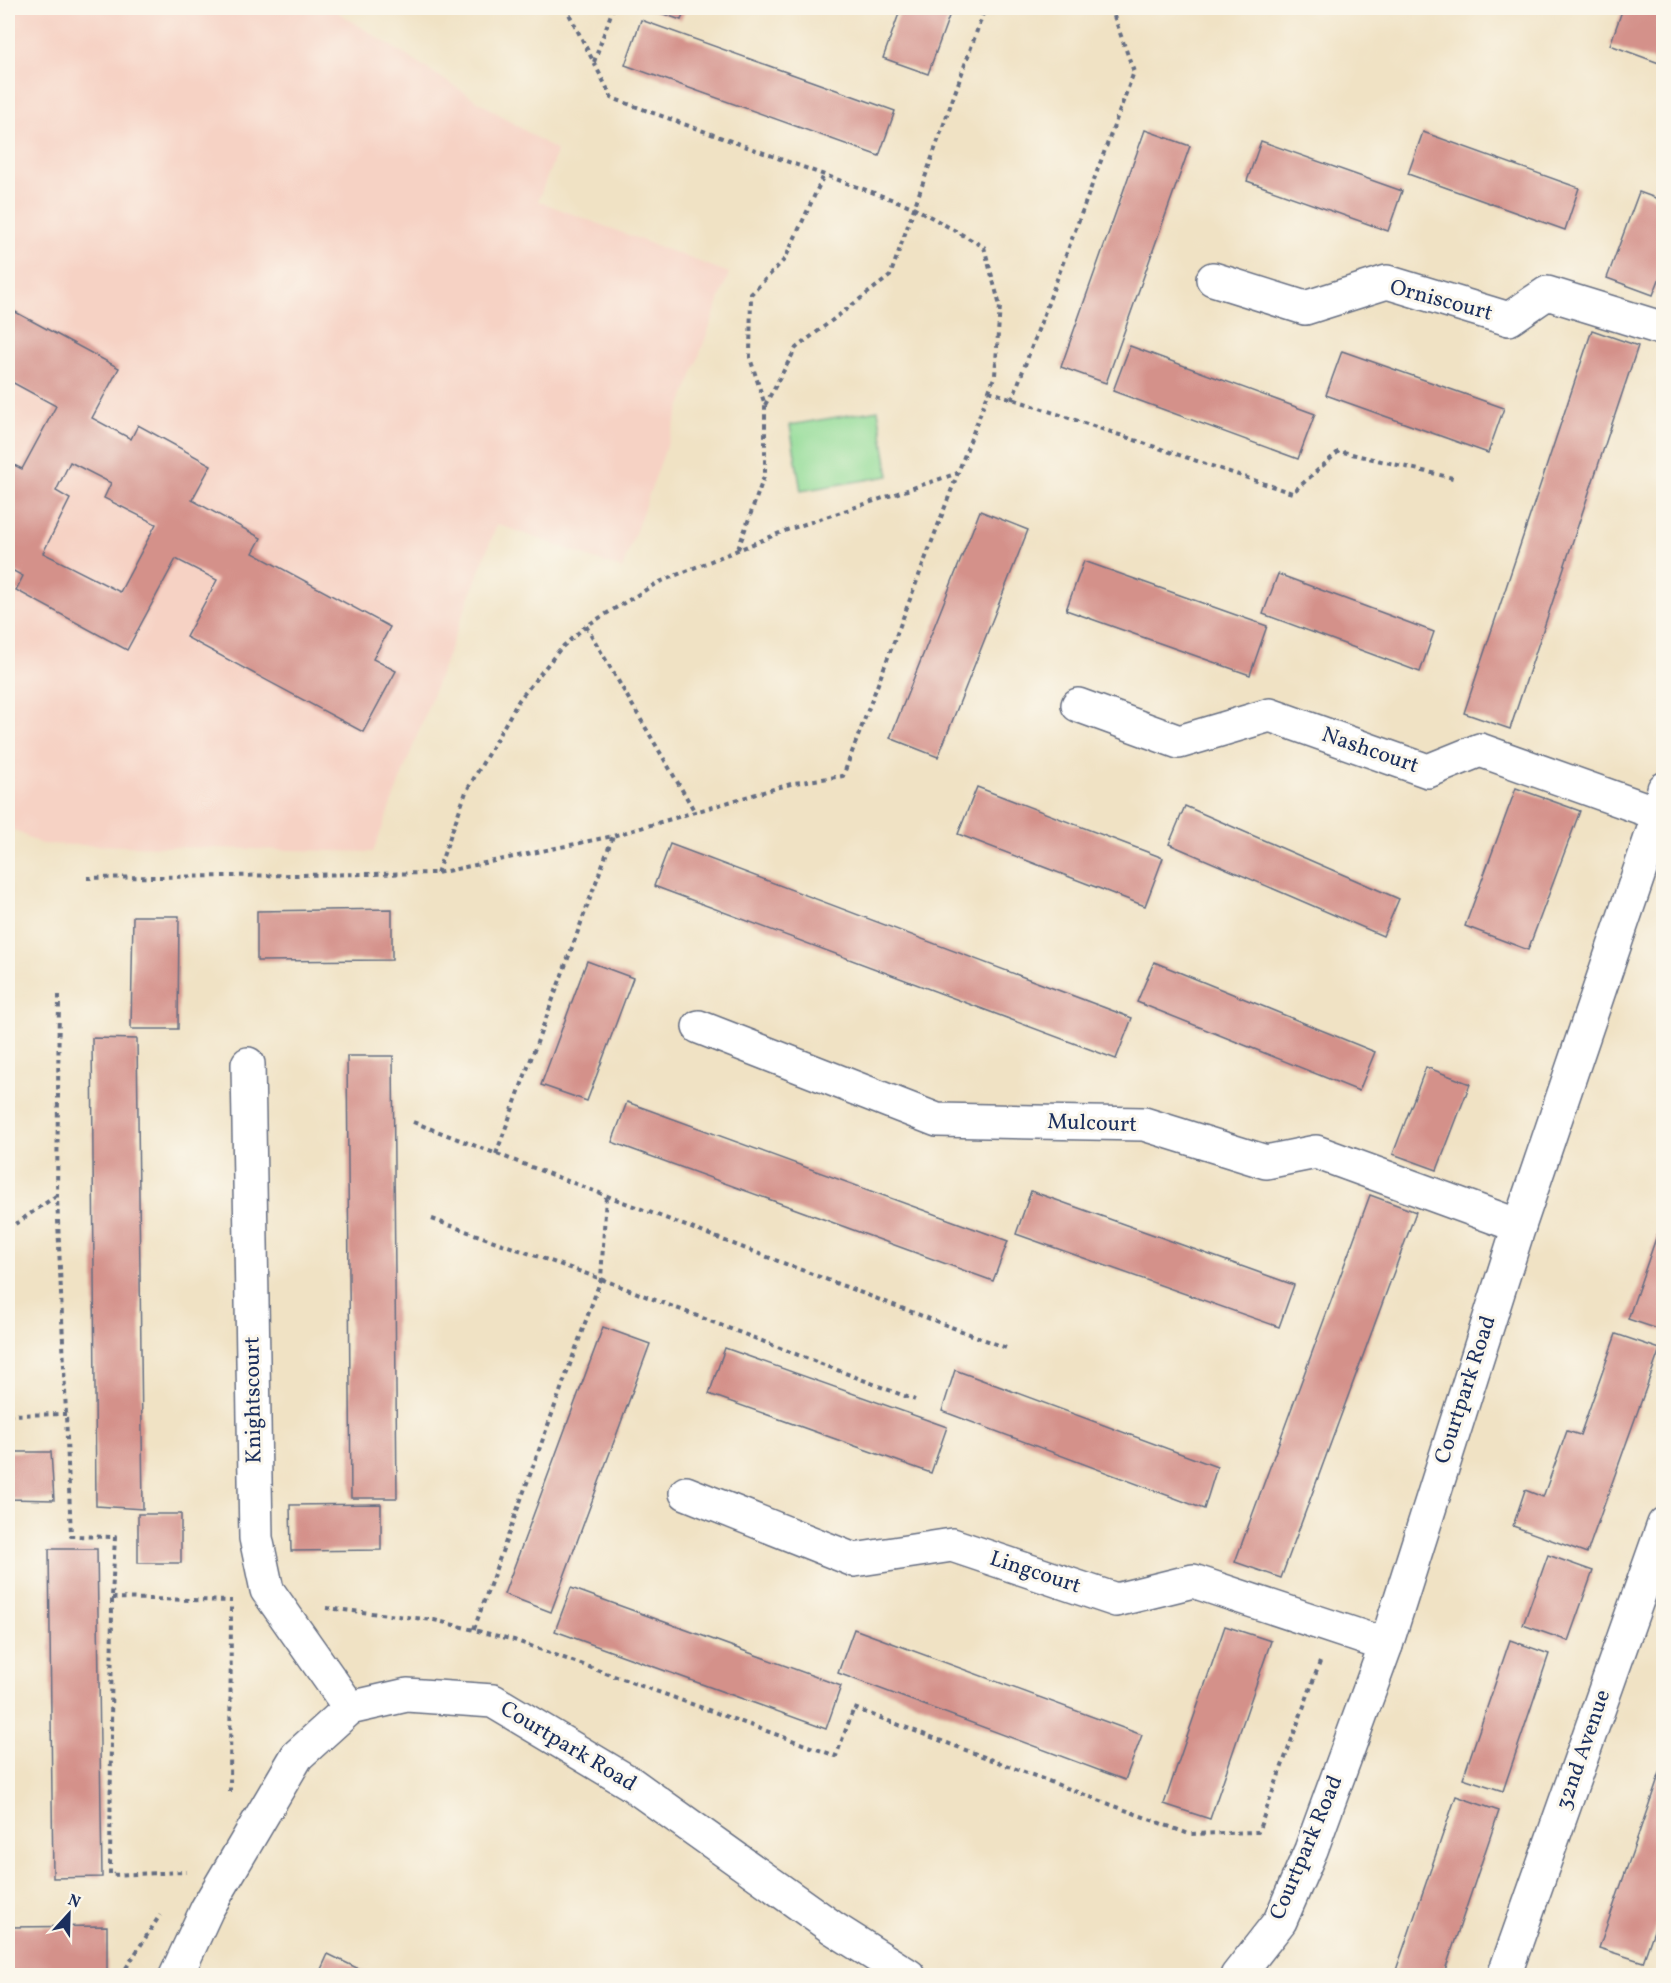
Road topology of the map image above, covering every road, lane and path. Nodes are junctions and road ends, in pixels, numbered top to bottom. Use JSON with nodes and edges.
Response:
{"nodes":[{"id":1,"x":566,"y":8,"type":"edge"},
{"id":2,"x":613,"y":8,"type":"edge"},
{"id":3,"x":985,"y":8,"type":"edge"},
{"id":4,"x":1110,"y":8,"type":"edge"},
{"id":5,"x":594,"y":62,"type":"junction"},
{"id":6,"x":824,"y":175,"type":"junction"},
{"id":7,"x":913,"y":207,"type":"junction"},
{"id":8,"x":1213,"y":279,"type":"dead end"},
{"id":9,"x":1664,"y":329,"type":"edge"},
{"id":10,"x":989,"y":392,"type":"junction"},
{"id":11,"x":1012,"y":400,"type":"junction"},
{"id":12,"x":765,"y":405,"type":"junction"},
{"id":13,"x":959,"y":472,"type":"junction"},
{"id":14,"x":1457,"y":479,"type":"dead end"},
{"id":15,"x":738,"y":550,"type":"junction"},
{"id":16,"x":586,"y":626,"type":"junction"},
{"id":17,"x":1078,"y":705,"type":"dead end"},
{"id":18,"x":1661,"y":801,"type":"edge"},
{"id":19,"x":695,"y":812,"type":"junction"},
{"id":20,"x":614,"y":836,"type":"junction"},
{"id":21,"x":437,"y":873,"type":"junction"},
{"id":22,"x":87,"y":878,"type":"dead end"},
{"id":23,"x":59,"y":995,"type":"dead end"},
{"id":24,"x":699,"y":1027,"type":"dead end"},
{"id":25,"x":248,"y":1064,"type":"dead end"},
{"id":26,"x":413,"y":1122,"type":"dead end"},
{"id":27,"x":496,"y":1154,"type":"junction"},
{"id":28,"x":57,"y":1196,"type":"junction"},
{"id":29,"x":606,"y":1196,"type":"junction"},
{"id":30,"x":432,"y":1219,"type":"dead end"},
{"id":31,"x":1519,"y":1226,"type":"junction"},
{"id":32,"x":8,"y":1229,"type":"edge"},
{"id":33,"x":601,"y":1279,"type":"junction"},
{"id":34,"x":1009,"y":1349,"type":"dead end"},
{"id":35,"x":915,"y":1400,"type":"dead end"},
{"id":36,"x":8,"y":1414,"type":"edge"},
{"id":37,"x":66,"y":1414,"type":"junction"},
{"id":38,"x":686,"y":1493,"type":"dead end"},
{"id":39,"x":1664,"y":1524,"type":"edge"},
{"id":40,"x":112,"y":1598,"type":"junction"},
{"id":41,"x":231,"y":1601,"type":"junction"},
{"id":42,"x":274,"y":1601,"type":"junction"},
{"id":43,"x":1332,"y":1628,"type":"junction"},
{"id":44,"x":474,"y":1629,"type":"junction"},
{"id":45,"x":1386,"y":1646,"type":"junction"},
{"id":46,"x":350,"y":1708,"type":"junction"},
{"id":47,"x":226,"y":1800,"type":"dead end"},
{"id":48,"x":186,"y":1872,"type":"junction"},
{"id":49,"x":182,"y":1879,"type":"dead end"},
{"id":50,"x":162,"y":1912,"type":"dead end"},
{"id":51,"x":198,"y":1929,"type":"junction"},
{"id":52,"x":121,"y":1976,"type":"edge"},
{"id":53,"x":176,"y":1976,"type":"edge"},
{"id":54,"x":909,"y":1976,"type":"edge"},
{"id":55,"x":1237,"y":1976,"type":"edge"},
{"id":56,"x":1504,"y":1976,"type":"edge"}],
"edges":[{"from":1,"to":5,"type":"path"},
{"from":2,"to":5,"type":"path"},
{"from":3,"to":7,"type":"path"},
{"from":4,"to":11,"type":"path"},
{"from":5,"to":6,"type":"path"},
{"from":6,"to":7,"type":"path"},
{"from":6,"to":12,"type":"path"},
{"from":7,"to":10,"type":"path"},
{"from":7,"to":12,"type":"path"},
{"from":8,"to":9,"type":"street","name":"Orniscourt"},
{"from":10,"to":11,"type":"path"},
{"from":10,"to":13,"type":"path"},
{"from":11,"to":14,"type":"path"},
{"from":12,"to":15,"type":"path"},
{"from":13,"to":15,"type":"path"},
{"from":13,"to":19,"type":"path"},
{"from":15,"to":16,"type":"path"},
{"from":16,"to":19,"type":"path"},
{"from":16,"to":21,"type":"path"},
{"from":17,"to":18,"type":"street","name":"Nashcourt"},
{"from":18,"to":31,"type":"street","name":"Courtpark Road"},
{"from":19,"to":20,"type":"path"},
{"from":20,"to":21,"type":"path"},
{"from":20,"to":27,"type":"path"},
{"from":21,"to":22,"type":"path"},
{"from":23,"to":28,"type":"path"},
{"from":24,"to":31,"type":"street","name":"Mulcourt"},
{"from":25,"to":42,"type":"street","name":"Knightscourt"},
{"from":26,"to":27,"type":"path"},
{"from":27,"to":29,"type":"path"},
{"from":28,"to":32,"type":"path"},
{"from":28,"to":37,"type":"path"},
{"from":29,"to":33,"type":"path"},
{"from":29,"to":34,"type":"path"},
{"from":30,"to":33,"type":"path"},
{"from":31,"to":45,"type":"street","name":"Courtpark Road"},
{"from":33,"to":35,"type":"path"},
{"from":33,"to":44,"type":"path"},
{"from":36,"to":37,"type":"path"},
{"from":37,"to":40,"type":"path"},
{"from":38,"to":43,"type":"street","name":"Lingcourt"},
{"from":39,"to":56,"type":"street","name":"32nd Avenue"},
{"from":40,"to":41,"type":"path"},
{"from":40,"to":48,"type":"path"},
{"from":41,"to":42,"type":"path"},
{"from":41,"to":47,"type":"path"},
{"from":42,"to":44,"type":"path"},
{"from":42,"to":46,"type":"street","name":"Knightscourt"},
{"from":43,"to":44,"type":"path"},
{"from":43,"to":45,"type":"street","name":"Lingcourt"},
{"from":45,"to":55,"type":"street","name":"Courtpark Road"},
{"from":46,"to":51,"type":"street","name":"Courtpark Road"},
{"from":46,"to":54,"type":"street","name":"Courtpark Road"},
{"from":48,"to":49,"type":"path"},
{"from":48,"to":51,"type":"path"},
{"from":50,"to":52,"type":"path"},
{"from":51,"to":53,"type":"street","name":"Courtpark Road"}]}
